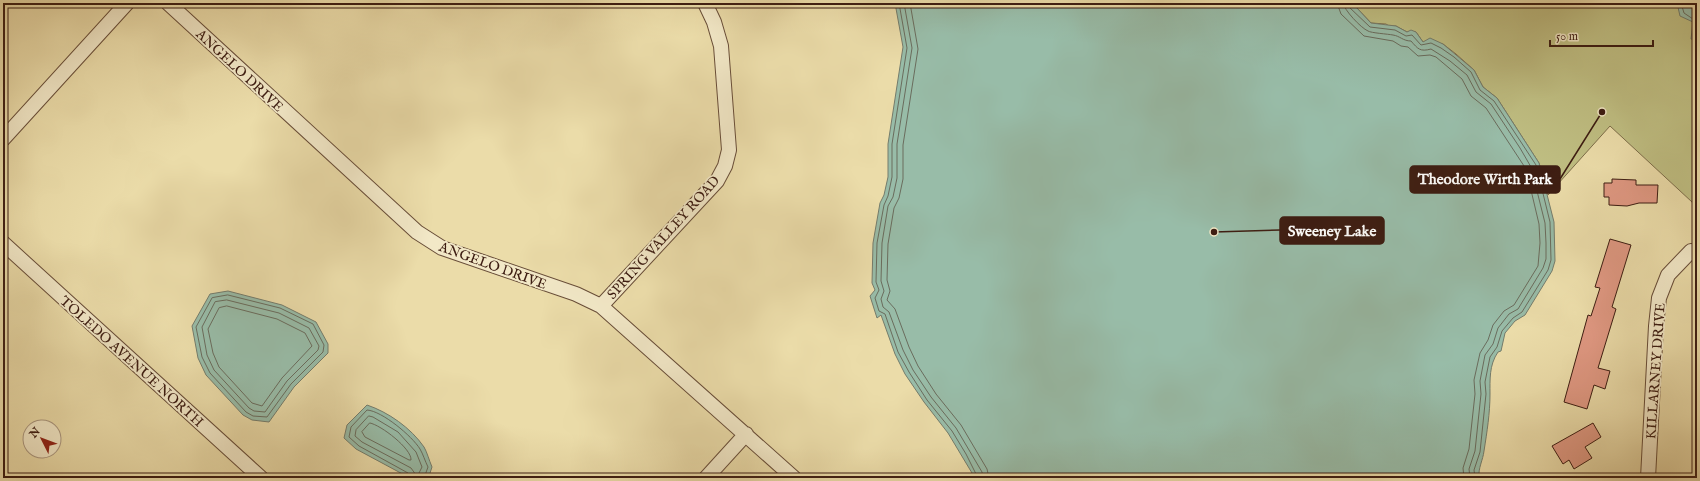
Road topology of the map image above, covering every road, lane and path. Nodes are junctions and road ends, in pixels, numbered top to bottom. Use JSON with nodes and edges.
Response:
{"nodes":[{"id":1,"x":127,"y":3,"type":"edge"},
{"id":2,"x":168,"y":3,"type":"edge"},
{"id":3,"x":705,"y":3,"type":"edge"},
{"id":4,"x":3,"y":139,"type":"edge"},
{"id":5,"x":3,"y":243,"type":"edge"},
{"id":6,"x":1691,"y":251,"type":"dead end"},
{"id":7,"x":601,"y":306,"type":"junction"},
{"id":8,"x":746,"y":434,"type":"junction"},
{"id":9,"x":261,"y":478,"type":"edge"},
{"id":10,"x":706,"y":478,"type":"edge"},
{"id":11,"x":794,"y":478,"type":"edge"},
{"id":12,"x":1648,"y":478,"type":"edge"}],
"edges":[{"from":1,"to":4,"type":"street"},
{"from":2,"to":7,"type":"street","name":"ANGELO DRIVE"},
{"from":3,"to":7,"type":"street","name":"SPRING VALLEY ROAD"},
{"from":5,"to":9,"type":"street","name":"TOLEDO AVENUE NORTH"},
{"from":6,"to":12,"type":"street","name":"KILLARNEY DRIVE"},
{"from":7,"to":8,"type":"street","name":"ANGELO DRIVE"},
{"from":8,"to":10,"type":"street"},
{"from":8,"to":11,"type":"street","name":"ANGELO DRIVE"}]}
